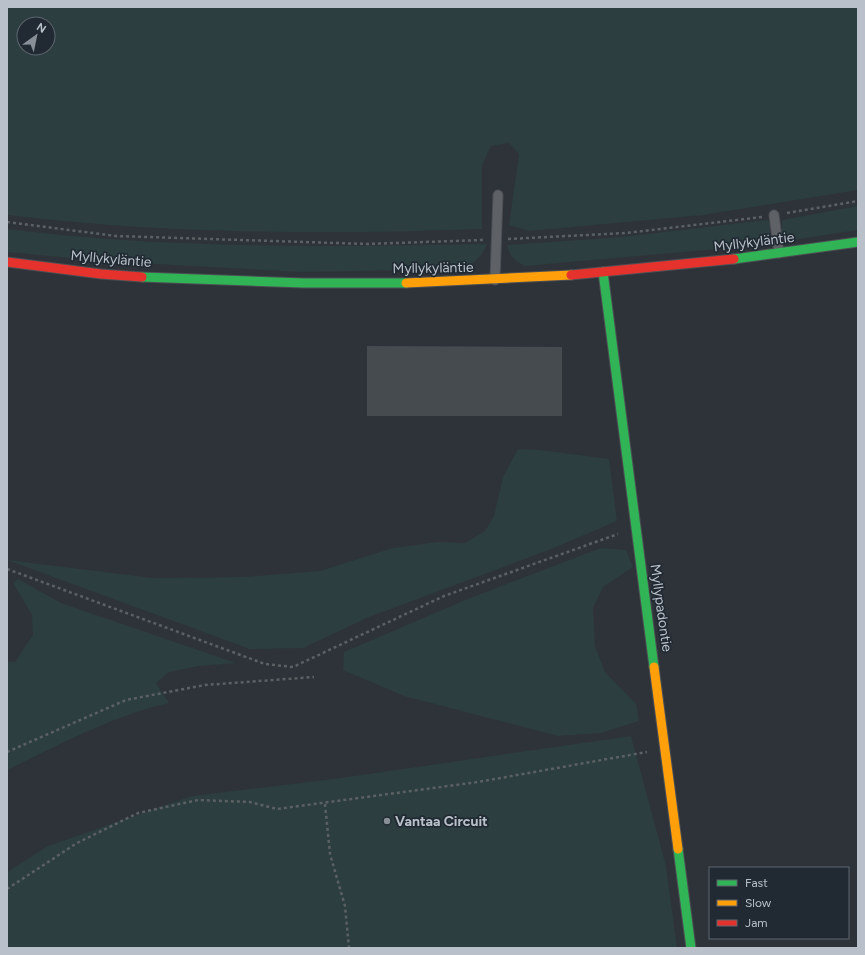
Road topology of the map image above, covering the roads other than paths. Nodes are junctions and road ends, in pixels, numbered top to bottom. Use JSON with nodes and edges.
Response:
{"nodes":[{"id":1,"x":498,"y":195,"type":"dead end"},
{"id":2,"x":774,"y":215,"type":"road end"},
{"id":3,"x":858,"y":242,"type":"edge"},
{"id":4,"x":779,"y":254,"type":"junction"},
{"id":5,"x":7,"y":262,"type":"edge"},
{"id":6,"x":603,"y":272,"type":"junction"},
{"id":7,"x":495,"y":280,"type":"junction"},
{"id":8,"x":691,"y":948,"type":"edge"}],
"edges":[{"from":1,"to":7,"type":"lane"},
{"from":2,"to":4,"type":"lane"},
{"from":3,"to":4,"type":"main road","name":"Myllykyläntie"},
{"from":4,"to":6,"type":"main road","name":"Myllykyläntie"},
{"from":5,"to":7,"type":"main road","name":"Myllykyläntie"},
{"from":6,"to":7,"type":"main road","name":"Myllykyläntie"},
{"from":6,"to":8,"type":"main road","name":"Myllypadontie"}]}
